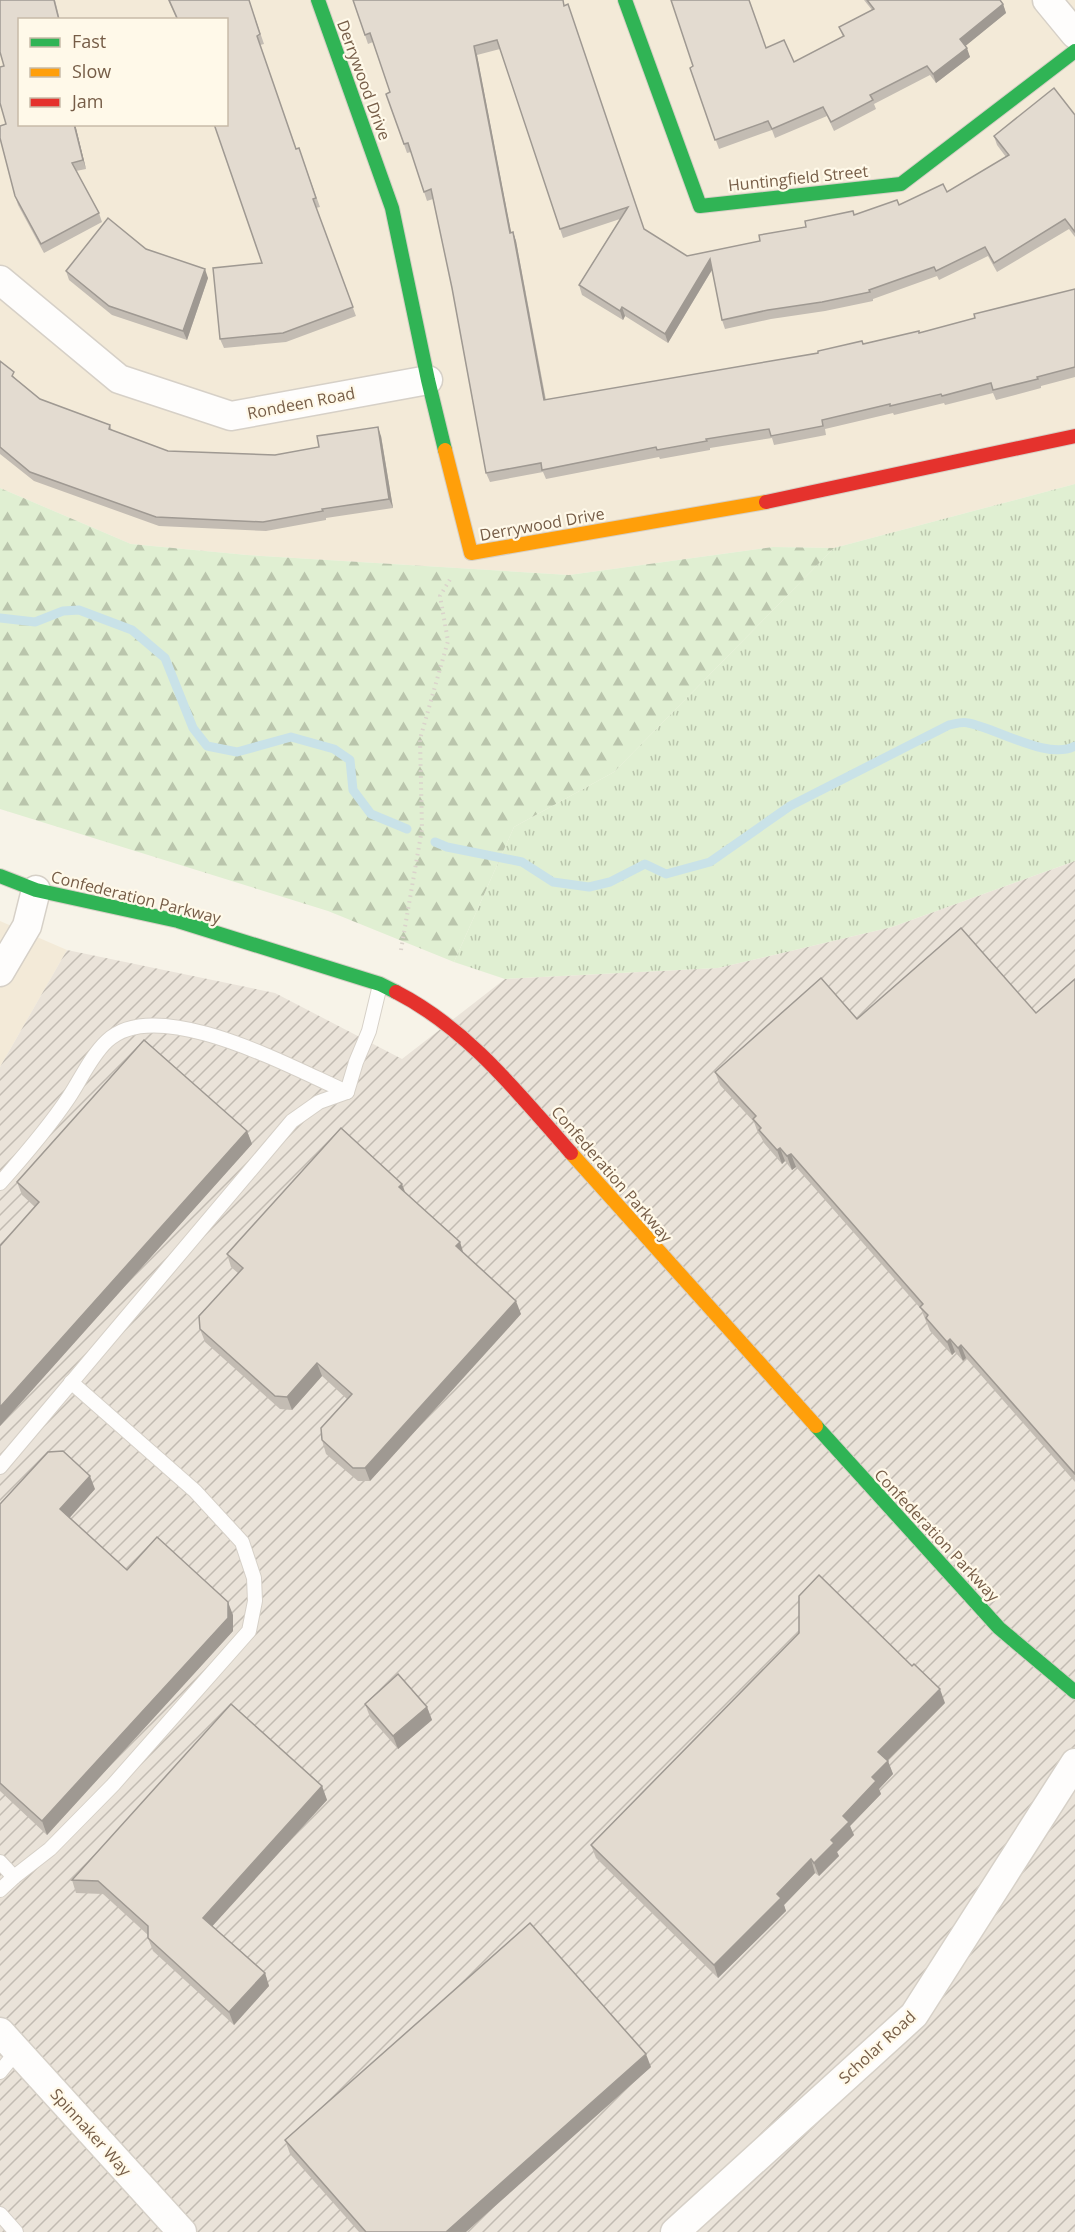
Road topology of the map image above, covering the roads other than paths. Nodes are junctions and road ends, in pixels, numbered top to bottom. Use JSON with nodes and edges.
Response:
{"nodes":[{"id":1,"x":318,"y":0,"type":"edge"},
{"id":2,"x":625,"y":0,"type":"edge"},
{"id":3,"x":1047,"y":0,"type":"edge"},
{"id":4,"x":1075,"y":34,"type":"edge"},
{"id":5,"x":1075,"y":51,"type":"edge"},
{"id":6,"x":0,"y":280,"type":"edge"},
{"id":7,"x":428,"y":380,"type":"junction"},
{"id":8,"x":1075,"y":436,"type":"edge"},
{"id":9,"x":0,"y":876,"type":"edge"},
{"id":10,"x":36,"y":890,"type":"junction"},
{"id":11,"x":0,"y":972,"type":"edge"},
{"id":12,"x":380,"y":984,"type":"junction"},
{"id":13,"x":347,"y":1092,"type":"junction"},
{"id":14,"x":0,"y":1183,"type":"edge"},
{"id":15,"x":71,"y":1382,"type":"junction"},
{"id":16,"x":0,"y":1467,"type":"edge"},
{"id":17,"x":1075,"y":1692,"type":"edge"},
{"id":18,"x":1075,"y":1763,"type":"edge"},
{"id":19,"x":0,"y":1862,"type":"edge"},
{"id":20,"x":14,"y":1877,"type":"junction"},
{"id":21,"x":0,"y":1890,"type":"edge"},
{"id":22,"x":6,"y":2052,"type":"edge"},
{"id":23,"x":0,"y":2214,"type":"edge"},
{"id":24,"x":175,"y":2230,"type":"edge"},
{"id":25,"x":16,"y":2232,"type":"edge"},
{"id":26,"x":675,"y":2232,"type":"edge"}],
"edges":[{"from":1,"to":7,"type":"street","name":"Derrywood Drive"},
{"from":2,"to":5,"type":"street","name":"Huntingfield Street"},
{"from":3,"to":4,"type":"street"},
{"from":6,"to":7,"type":"street","name":"Rondeen Road"},
{"from":7,"to":8,"type":"street","name":"Derrywood Drive"},
{"from":9,"to":10,"type":"street","name":"Confederation Parkway"},
{"from":10,"to":11,"type":"street"},
{"from":10,"to":12,"type":"street","name":"Confederation Parkway"},
{"from":12,"to":13,"type":"lane"},
{"from":12,"to":17,"type":"street","name":"Confederation Parkway"},
{"from":13,"to":14,"type":"lane"},
{"from":13,"to":15,"type":"lane"},
{"from":15,"to":16,"type":"lane"},
{"from":15,"to":20,"type":"lane"},
{"from":18,"to":26,"type":"street","name":"Scholar Road"},
{"from":19,"to":20,"type":"lane"},
{"from":20,"to":21,"type":"lane"},
{"from":22,"to":24,"type":"street","name":"Spinnaker Way"},
{"from":23,"to":25,"type":"lane"}]}
